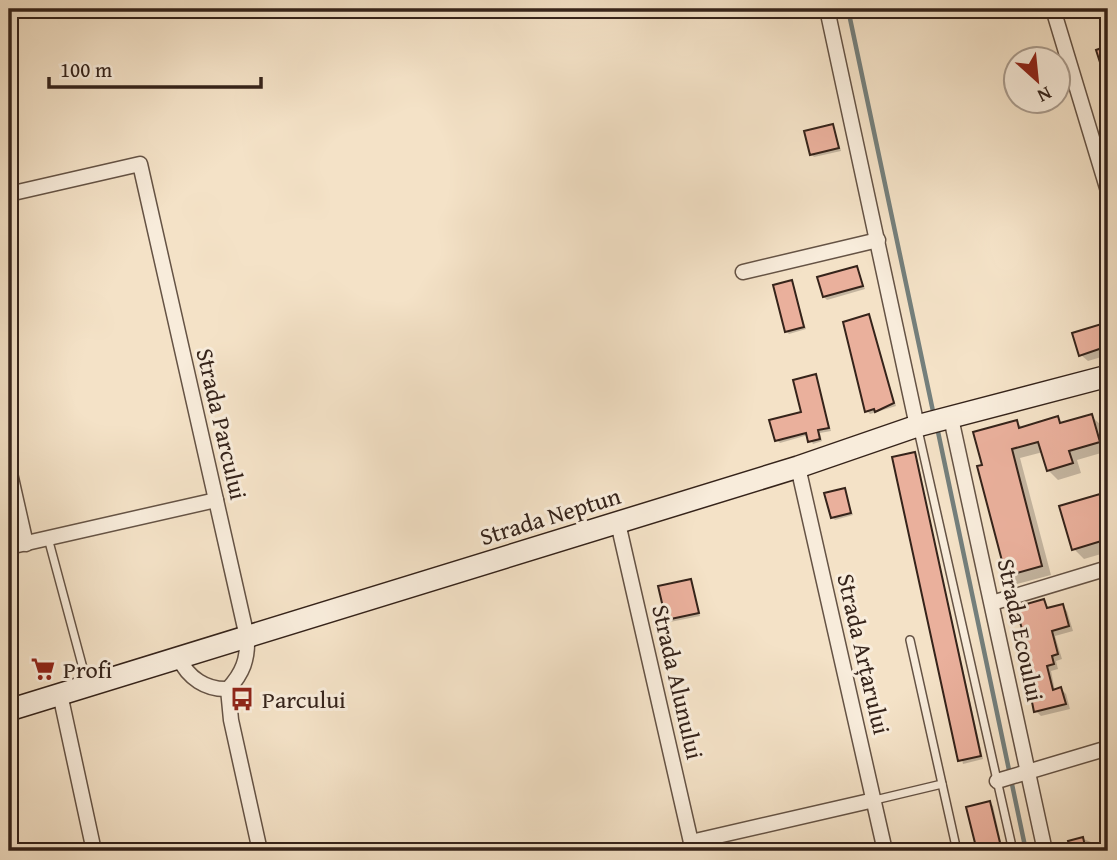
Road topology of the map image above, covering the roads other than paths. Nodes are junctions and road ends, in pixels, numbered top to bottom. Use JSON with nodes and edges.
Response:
{"nodes":[{"id":1,"x":827,"y":9,"type":"edge"},
{"id":2,"x":1053,"y":9,"type":"edge"},
{"id":3,"x":1108,"y":191,"type":"edge"},
{"id":4,"x":9,"y":194,"type":"edge"},
{"id":5,"x":878,"y":240,"type":"junction"},
{"id":6,"x":743,"y":272,"type":"dead end"},
{"id":7,"x":1108,"y":376,"type":"edge"},
{"id":8,"x":934,"y":422,"type":"junction"},
{"id":9,"x":798,"y":467,"type":"junction"},
{"id":10,"x":9,"y":470,"type":"edge"},
{"id":11,"x":216,"y":500,"type":"junction"},
{"id":12,"x":618,"y":523,"type":"junction"},
{"id":13,"x":48,"y":538,"type":"junction"},
{"id":14,"x":26,"y":544,"type":"junction"},
{"id":15,"x":9,"y":547,"type":"edge"},
{"id":16,"x":1108,"y":568,"type":"edge"},
{"id":17,"x":992,"y":603,"type":"junction"},
{"id":18,"x":247,"y":637,"type":"junction"},
{"id":19,"x":910,"y":640,"type":"dead end"},
{"id":20,"x":178,"y":658,"type":"junction"},
{"id":21,"x":88,"y":686,"type":"junction"},
{"id":22,"x":228,"y":689,"type":"junction"},
{"id":23,"x":60,"y":694,"type":"junction"},
{"id":24,"x":9,"y":710,"type":"edge"},
{"id":25,"x":1108,"y":748,"type":"edge"},
{"id":26,"x":1025,"y":773,"type":"junction"},
{"id":27,"x":1002,"y":780,"type":"junction"},
{"id":28,"x":942,"y":784,"type":"junction"},
{"id":29,"x":874,"y":800,"type":"junction"},
{"id":30,"x":692,"y":846,"type":"edge"},
{"id":31,"x":94,"y":851,"type":"edge"},
{"id":32,"x":260,"y":851,"type":"edge"},
{"id":33,"x":885,"y":851,"type":"edge"},
{"id":34,"x":957,"y":851,"type":"edge"},
{"id":35,"x":1013,"y":851,"type":"edge"},
{"id":36,"x":1045,"y":851,"type":"edge"}],
"edges":[{"from":1,"to":5,"type":"street","name":"Strada Ecoului"},
{"from":2,"to":3,"type":"street"},
{"from":4,"to":11,"type":"street","name":"Strada Parcului"},
{"from":5,"to":6,"type":"street"},
{"from":5,"to":8,"type":"street","name":"Strada Ecoului"},
{"from":7,"to":8,"type":"street","name":"Strada Neptun"},
{"from":8,"to":9,"type":"street","name":"Strada Neptun"},
{"from":8,"to":17,"type":"street","name":"Strada Ecoului"},
{"from":8,"to":27,"type":"lane"},
{"from":9,"to":12,"type":"street","name":"Strada Neptun"},
{"from":9,"to":29,"type":"street","name":"Strada Arțarului"},
{"from":10,"to":14,"type":"street"},
{"from":11,"to":13,"type":"street"},
{"from":11,"to":18,"type":"street","name":"Strada Parcului"},
{"from":12,"to":18,"type":"street","name":"Strada Neptun"},
{"from":12,"to":30,"type":"street","name":"Strada Alunului"},
{"from":13,"to":14,"type":"street"},
{"from":13,"to":21,"type":"lane"},
{"from":14,"to":15,"type":"street"},
{"from":16,"to":17,"type":"street"},
{"from":17,"to":26,"type":"street","name":"Strada Ecoului"},
{"from":18,"to":20,"type":"street","name":"Strada Neptun"},
{"from":18,"to":22,"type":"street","name":"Strada Parcului"},
{"from":19,"to":28,"type":"lane"},
{"from":20,"to":21,"type":"street","name":"Strada Neptun"},
{"from":20,"to":22,"type":"street"},
{"from":21,"to":23,"type":"street","name":"Strada Neptun"},
{"from":22,"to":32,"type":"street"},
{"from":23,"to":24,"type":"street","name":"Strada Neptun"},
{"from":23,"to":31,"type":"street"},
{"from":25,"to":26,"type":"street"},
{"from":26,"to":27,"type":"street"},
{"from":26,"to":36,"type":"street","name":"Strada Ecoului"},
{"from":27,"to":35,"type":"lane"},
{"from":28,"to":29,"type":"lane"},
{"from":28,"to":34,"type":"lane"},
{"from":29,"to":30,"type":"street"},
{"from":29,"to":33,"type":"street","name":"Strada Arțarului"}]}
